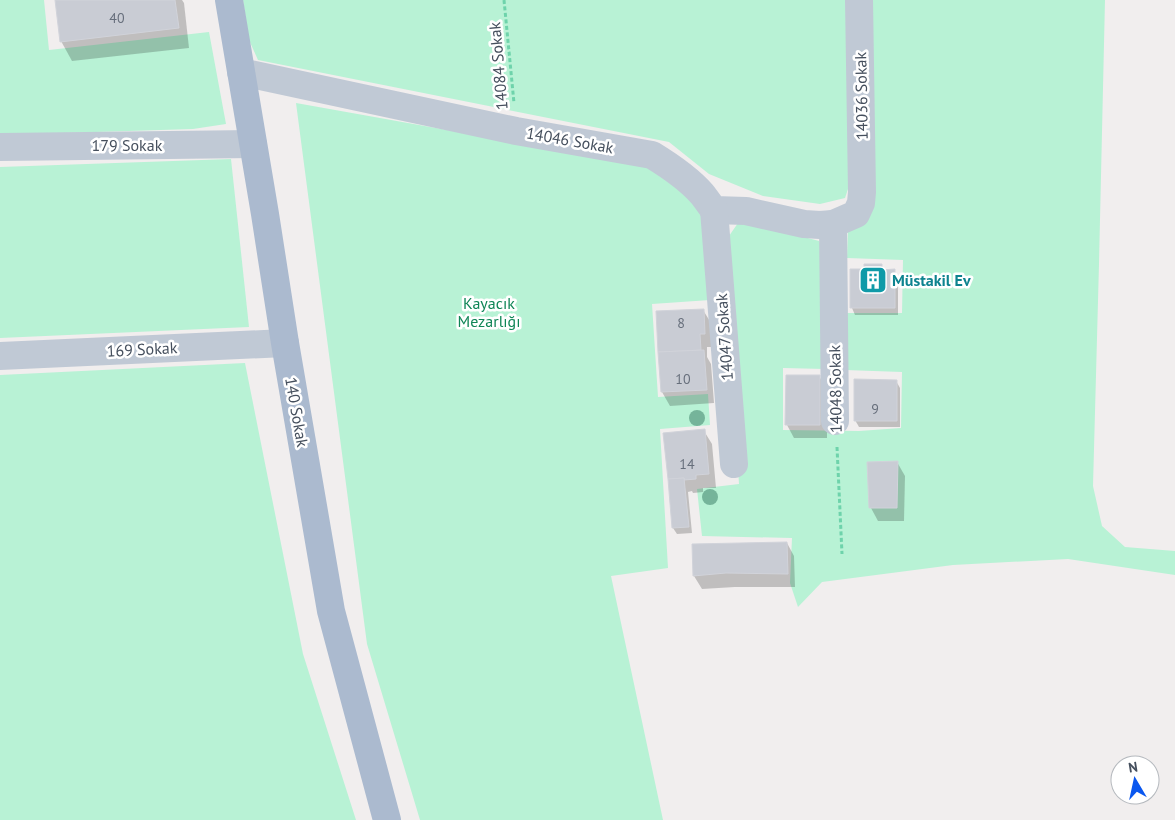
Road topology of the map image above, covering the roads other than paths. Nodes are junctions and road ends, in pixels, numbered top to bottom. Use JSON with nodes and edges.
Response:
{"nodes":[{"id":1,"x":229,"y":0,"type":"edge"},
{"id":2,"x":858,"y":0,"type":"edge"},
{"id":3,"x":241,"y":72,"type":"junction"},
{"id":4,"x":253,"y":144,"type":"junction"},
{"id":5,"x":0,"y":146,"type":"edge"},
{"id":6,"x":714,"y":210,"type":"junction"},
{"id":7,"x":833,"y":224,"type":"junction"},
{"id":8,"x":285,"y":343,"type":"junction"},
{"id":9,"x":0,"y":356,"type":"edge"},
{"id":10,"x":835,"y":421,"type":"road end"},
{"id":11,"x":734,"y":464,"type":"dead end"},
{"id":12,"x":387,"y":820,"type":"edge"}],
"edges":[{"from":1,"to":3,"type":"main road","name":"140 Sokak"},
{"from":2,"to":7,"type":"street","name":"14036 Sokak"},
{"from":3,"to":4,"type":"main road","name":"140 Sokak"},
{"from":3,"to":6,"type":"street","name":"14046 Sokak"},
{"from":4,"to":5,"type":"street","name":"179 Sokak"},
{"from":4,"to":8,"type":"main road","name":"140 Sokak"},
{"from":6,"to":7,"type":"street"},
{"from":6,"to":11,"type":"street","name":"14047 Sokak"},
{"from":7,"to":10,"type":"street","name":"14048 Sokak"},
{"from":8,"to":9,"type":"street","name":"169 Sokak"},
{"from":8,"to":12,"type":"main road","name":"140 Sokak"}]}
